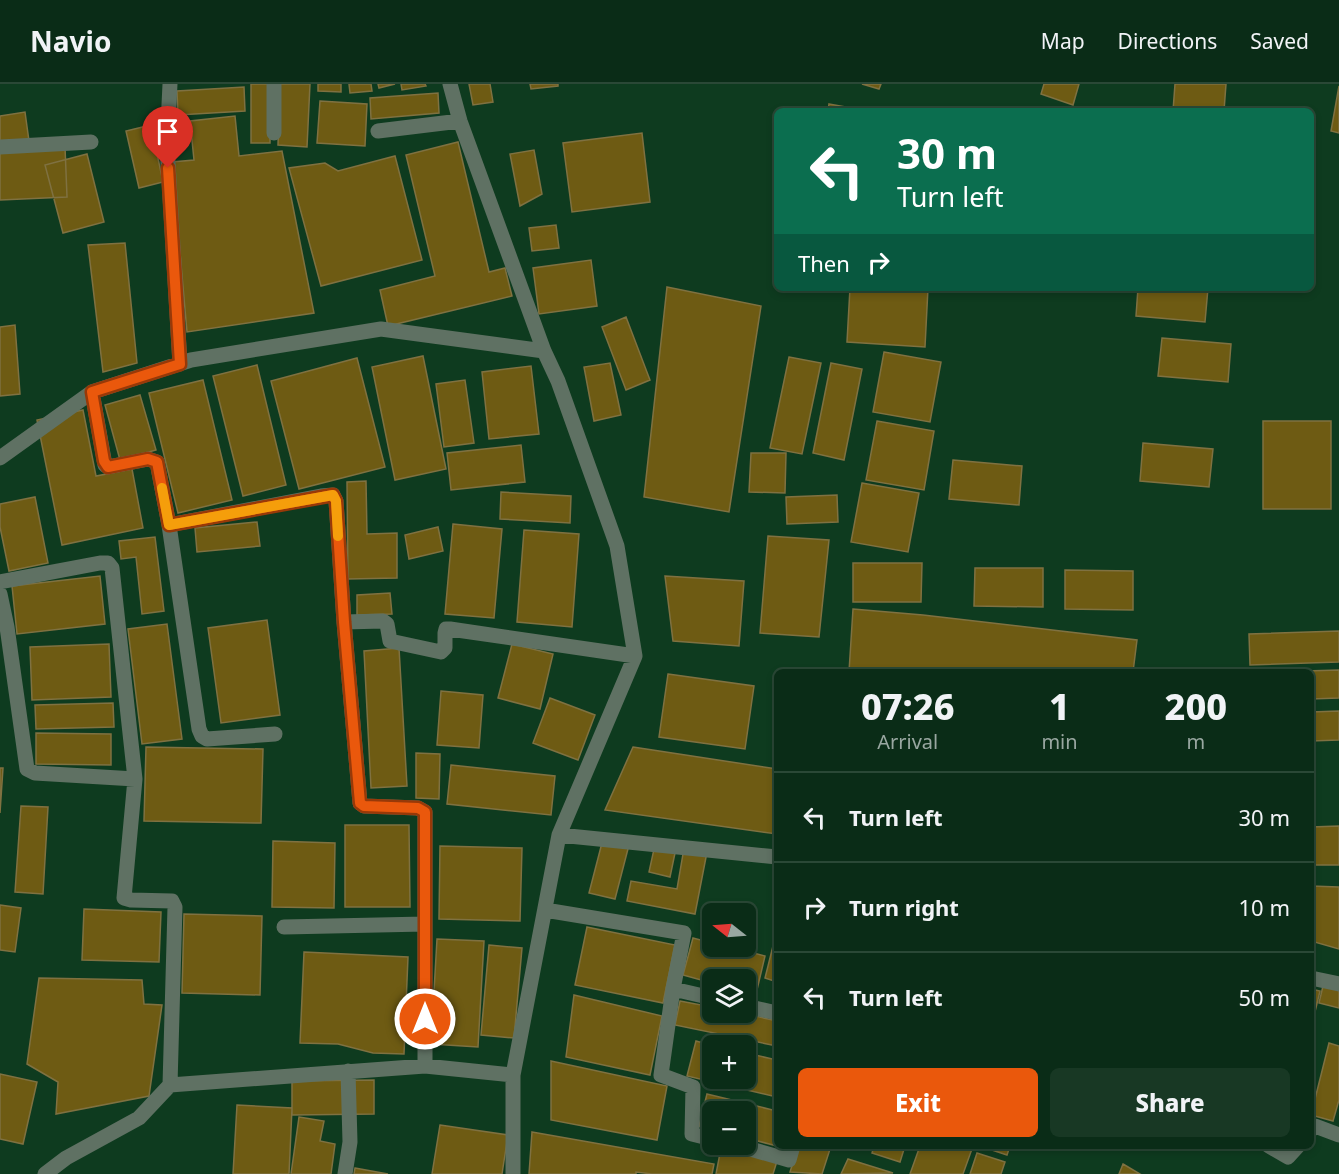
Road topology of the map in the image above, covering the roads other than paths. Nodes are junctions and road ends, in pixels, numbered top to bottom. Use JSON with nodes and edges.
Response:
{"nodes":[{"id":1,"x":170,"y":84,"type":"edge"},
{"id":2,"x":274,"y":84,"type":"edge"},
{"id":3,"x":450,"y":84,"type":"edge"},
{"id":4,"x":460,"y":121,"type":"junction"},
{"id":5,"x":378,"y":131,"type":"dead end"},
{"id":6,"x":274,"y":133,"type":"dead end"},
{"id":7,"x":91,"y":142,"type":"dead end"},
{"id":8,"x":0,"y":147,"type":"edge"},
{"id":9,"x":544,"y":351,"type":"junction"},
{"id":10,"x":180,"y":364,"type":"junction"},
{"id":11,"x":92,"y":392,"type":"junction"},
{"id":12,"x":0,"y":458,"type":"edge"},
{"id":13,"x":169,"y":525,"type":"junction"},
{"id":14,"x":0,"y":582,"type":"edge"},
{"id":15,"x":0,"y":594,"type":"edge"},
{"id":16,"x":344,"y":622,"type":"junction"},
{"id":17,"x":635,"y":656,"type":"junction"},
{"id":18,"x":275,"y":734,"type":"dead end"},
{"id":19,"x":135,"y":779,"type":"junction"},
{"id":20,"x":559,"y":835,"type":"junction"},
{"id":21,"x":774,"y":857,"type":"edge"},
{"id":22,"x":545,"y":910,"type":"junction"},
{"id":23,"x":425,"y":924,"type":"junction"},
{"id":24,"x":284,"y":927,"type":"dead end"},
{"id":25,"x":1314,"y":979,"type":"edge"},
{"id":26,"x":1339,"y":984,"type":"edge"},
{"id":27,"x":673,"y":989,"type":"junction"},
{"id":28,"x":702,"y":996,"type":"edge"},
{"id":29,"x":756,"y":1008,"type":"edge"},
{"id":30,"x":774,"y":1012,"type":"edge"},
{"id":31,"x":425,"y":1066,"type":"junction"},
{"id":32,"x":348,"y":1071,"type":"junction"},
{"id":33,"x":513,"y":1075,"type":"junction"},
{"id":34,"x":170,"y":1085,"type":"junction"},
{"id":35,"x":1314,"y":1127,"type":"edge"},
{"id":36,"x":702,"y":1136,"type":"edge"},
{"id":37,"x":1339,"y":1136,"type":"edge"},
{"id":38,"x":792,"y":1149,"type":"edge"},
{"id":39,"x":1274,"y":1149,"type":"edge"},
{"id":40,"x":1295,"y":1149,"type":"edge"},
{"id":41,"x":756,"y":1151,"type":"edge"},
{"id":42,"x":45,"y":1174,"type":"edge"},
{"id":43,"x":345,"y":1174,"type":"edge"},
{"id":44,"x":513,"y":1174,"type":"edge"}],
"edges":[{"from":1,"to":10,"type":"street"},
{"from":2,"to":6,"type":"street"},
{"from":3,"to":4,"type":"street"},
{"from":4,"to":5,"type":"street"},
{"from":4,"to":9,"type":"street"},
{"from":7,"to":8,"type":"street"},
{"from":9,"to":10,"type":"street"},
{"from":9,"to":17,"type":"street"},
{"from":10,"to":11,"type":"street"},
{"from":11,"to":12,"type":"street"},
{"from":11,"to":13,"type":"street"},
{"from":13,"to":16,"type":"street"},
{"from":13,"to":18,"type":"street"},
{"from":14,"to":19,"type":"street"},
{"from":15,"to":19,"type":"street"},
{"from":16,"to":17,"type":"street"},
{"from":16,"to":23,"type":"street"},
{"from":17,"to":20,"type":"street"},
{"from":19,"to":34,"type":"street"},
{"from":20,"to":21,"type":"street"},
{"from":20,"to":22,"type":"street"},
{"from":22,"to":27,"type":"street"},
{"from":22,"to":33,"type":"street"},
{"from":23,"to":24,"type":"street"},
{"from":23,"to":31,"type":"street"},
{"from":25,"to":26,"type":"street"},
{"from":27,"to":28,"type":"street"},
{"from":27,"to":36,"type":"street"},
{"from":29,"to":30,"type":"street"},
{"from":31,"to":32,"type":"street"},
{"from":31,"to":33,"type":"street"},
{"from":32,"to":34,"type":"street"},
{"from":32,"to":43,"type":"street"},
{"from":33,"to":44,"type":"street"},
{"from":34,"to":42,"type":"street"},
{"from":35,"to":37,"type":"street"},
{"from":38,"to":41,"type":"street"},
{"from":39,"to":40,"type":"street"}]}
